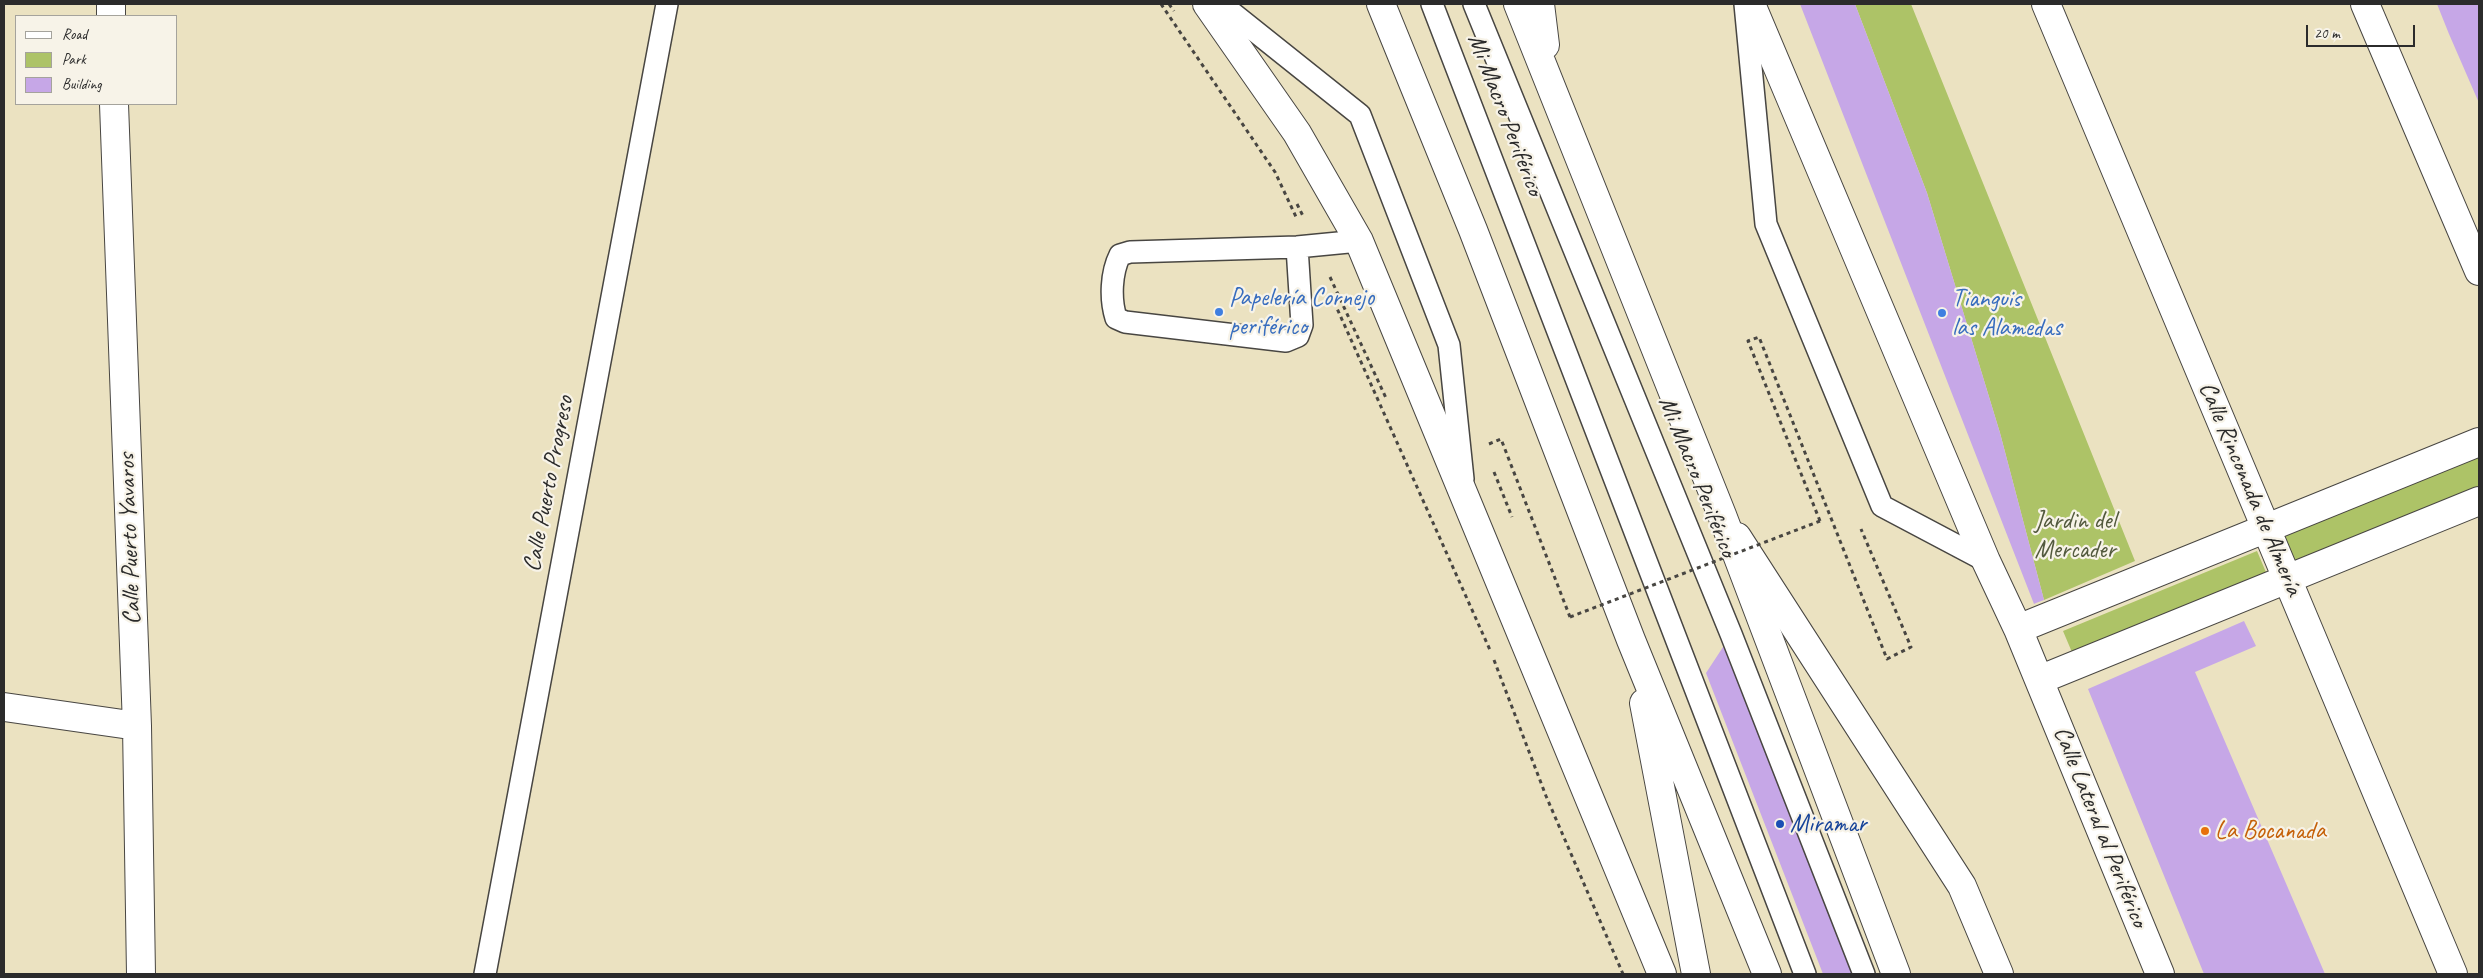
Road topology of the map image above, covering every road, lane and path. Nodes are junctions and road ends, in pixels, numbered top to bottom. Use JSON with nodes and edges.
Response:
{"nodes":[{"id":1,"x":667,"y":4,"type":"edge"},
{"id":2,"x":1161,"y":4,"type":"edge"},
{"id":3,"x":1169,"y":4,"type":"edge"},
{"id":4,"x":1207,"y":4,"type":"edge"},
{"id":5,"x":1220,"y":4,"type":"edge"},
{"id":6,"x":1381,"y":4,"type":"edge"},
{"id":7,"x":1432,"y":4,"type":"edge"},
{"id":8,"x":1474,"y":4,"type":"edge"},
{"id":9,"x":1518,"y":4,"type":"edge"},
{"id":10,"x":1540,"y":4,"type":"edge"},
{"id":11,"x":1745,"y":4,"type":"edge"},
{"id":12,"x":1751,"y":4,"type":"edge"},
{"id":13,"x":2046,"y":4,"type":"edge"},
{"id":14,"x":2365,"y":4,"type":"edge"},
{"id":15,"x":1174,"y":12,"type":"dead end"},
{"id":16,"x":1550,"y":82,"type":"junction"},
{"id":17,"x":114,"y":105,"type":"edge"},
{"id":18,"x":1296,"y":202,"type":"dead end"},
{"id":19,"x":1360,"y":241,"type":"junction"},
{"id":20,"x":1307,"y":246,"type":"junction"},
{"id":21,"x":2479,"y":271,"type":"edge"},
{"id":22,"x":1330,"y":291,"type":"dead end"},
{"id":23,"x":1388,"y":404,"type":"dead end"},
{"id":24,"x":2479,"y":442,"type":"edge"},
{"id":25,"x":1484,"y":446,"type":"dead end"},
{"id":26,"x":1491,"y":464,"type":"dead end"},
{"id":27,"x":1466,"y":498,"type":"junction"},
{"id":28,"x":2479,"y":501,"type":"edge"},
{"id":29,"x":1722,"y":515,"type":"junction"},
{"id":30,"x":1512,"y":520,"type":"dead end"},
{"id":31,"x":2266,"y":528,"type":"junction"},
{"id":32,"x":1986,"y":561,"type":"junction"},
{"id":33,"x":2288,"y":579,"type":"junction"},
{"id":34,"x":1486,"y":628,"type":"dead end"},
{"id":35,"x":2018,"y":629,"type":"junction"},
{"id":36,"x":1631,"y":640,"type":"junction"},
{"id":37,"x":1494,"y":646,"type":"dead end"},
{"id":38,"x":1911,"y":647,"type":"dead end"},
{"id":39,"x":1497,"y":655,"type":"dead end"},
{"id":40,"x":1505,"y":673,"type":"dead end"},
{"id":41,"x":2039,"y":680,"type":"junction"},
{"id":42,"x":4,"y":707,"type":"edge"},
{"id":43,"x":137,"y":726,"type":"junction"},
{"id":44,"x":142,"y":974,"type":"edge"},
{"id":45,"x":485,"y":974,"type":"edge"},
{"id":46,"x":1623,"y":974,"type":"edge"},
{"id":47,"x":1662,"y":974,"type":"edge"},
{"id":48,"x":1696,"y":974,"type":"edge"},
{"id":49,"x":1767,"y":974,"type":"edge"},
{"id":50,"x":1805,"y":974,"type":"edge"},
{"id":51,"x":1864,"y":974,"type":"edge"},
{"id":52,"x":1896,"y":974,"type":"edge"},
{"id":53,"x":1999,"y":974,"type":"edge"},
{"id":54,"x":2160,"y":974,"type":"edge"},
{"id":55,"x":2452,"y":974,"type":"edge"}],
"edges":[{"from":1,"to":45,"type":"lane","name":"Calle Puerto Progreso"},
{"from":2,"to":20,"type":"path"},
{"from":3,"to":15,"type":"path"},
{"from":4,"to":19,"type":"main road"},
{"from":5,"to":27,"type":"lane"},
{"from":6,"to":36,"type":"main road"},
{"from":7,"to":50,"type":"lane","name":"Mi Macro Periférico"},
{"from":8,"to":51,"type":"lane","name":"Mi Macro Periférico"},
{"from":9,"to":16,"type":"main road"},
{"from":10,"to":16,"type":"main road"},
{"from":11,"to":32,"type":"lane"},
{"from":12,"to":32,"type":"main road","name":"Calle Lateral al Periférico"},
{"from":13,"to":31,"type":"main road","name":"Calle Rinconada de Almería"},
{"from":14,"to":21,"type":"main road"},
{"from":16,"to":29,"type":"main road"},
{"from":17,"to":43,"type":"main road","name":"Calle Puerto Yavaros"},
{"from":18,"to":20,"type":"path"},
{"from":19,"to":20,"type":"lane"},
{"from":19,"to":27,"type":"main road"},
{"from":20,"to":20,"type":"lane"},
{"from":20,"to":23,"type":"path"},
{"from":22,"to":46,"type":"path"},
{"from":24,"to":31,"type":"main road"},
{"from":25,"to":38,"type":"path","bridge":true},
{"from":26,"to":30,"type":"path"},
{"from":27,"to":47,"type":"main road"},
{"from":28,"to":33,"type":"main road"},
{"from":29,"to":52,"type":"main road"},
{"from":29,"to":53,"type":"main road"},
{"from":31,"to":33,"type":"main road","name":"Calle Rinconada de Almería"},
{"from":31,"to":35,"type":"main road"},
{"from":32,"to":35,"type":"main road","name":"Calle Lateral al Periférico"},
{"from":33,"to":41,"type":"main road"},
{"from":33,"to":55,"type":"main road","name":"Calle Rinconada de Almería"},
{"from":34,"to":37,"type":"path"},
{"from":35,"to":41,"type":"main road","name":"Calle Lateral al Periférico"},
{"from":36,"to":48,"type":"main road"},
{"from":36,"to":49,"type":"main road"},
{"from":39,"to":40,"type":"path"},
{"from":41,"to":54,"type":"main road","name":"Calle Lateral al Periférico"},
{"from":42,"to":43,"type":"main road"},
{"from":43,"to":44,"type":"main road","name":"Calle Puerto Yavaros"}]}
